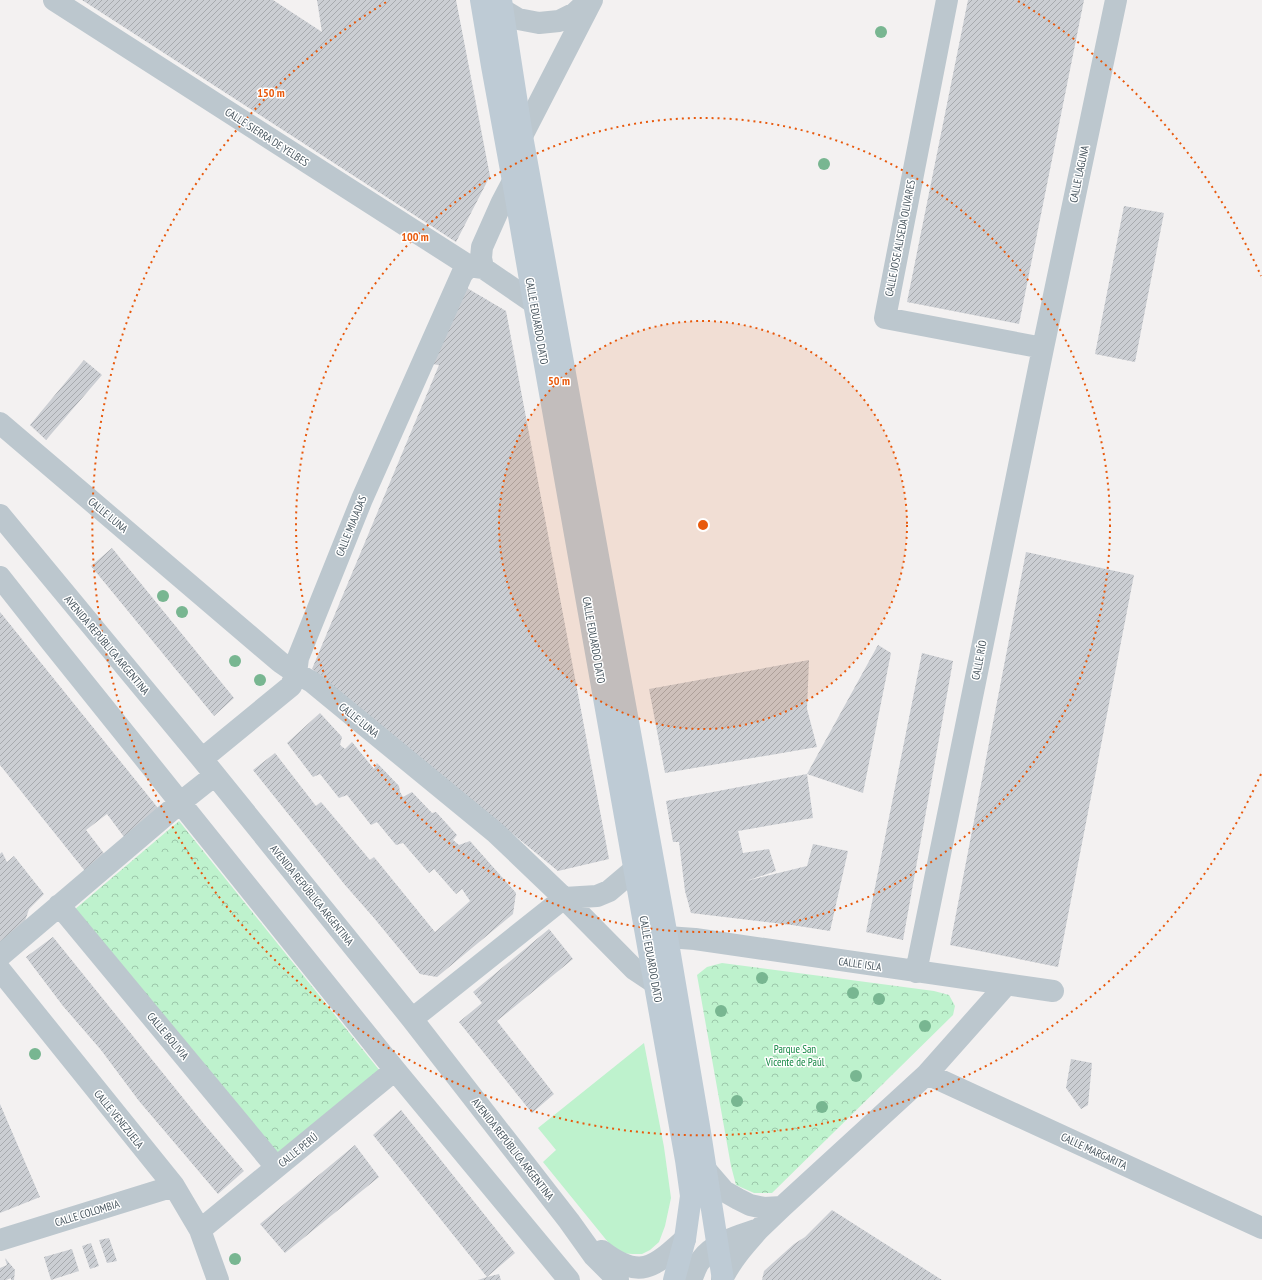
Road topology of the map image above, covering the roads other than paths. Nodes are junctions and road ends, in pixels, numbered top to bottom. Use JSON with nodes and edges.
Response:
{"nodes":[{"id":1,"x":54,"y":0,"type":"edge"},
{"id":2,"x":482,"y":0,"type":"edge"},
{"id":3,"x":591,"y":0,"type":"edge"},
{"id":4,"x":947,"y":0,"type":"edge"},
{"id":5,"x":1116,"y":0,"type":"edge"},
{"id":6,"x":502,"y":5,"type":"edge"},
{"id":7,"x":522,"y":136,"type":"junction"},
{"id":8,"x":513,"y":181,"type":"junction"},
{"id":9,"x":476,"y":267,"type":"junction"},
{"id":10,"x":534,"y":303,"type":"junction"},
{"id":11,"x":1043,"y":348,"type":"junction"},
{"id":12,"x":0,"y":423,"type":"edge"},
{"id":13,"x":0,"y":515,"type":"edge"},
{"id":14,"x":0,"y":577,"type":"edge"},
{"id":15,"x":296,"y":673,"type":"junction"},
{"id":16,"x":209,"y":767,"type":"junction"},
{"id":17,"x":181,"y":802,"type":"junction"},
{"id":18,"x":635,"y":869,"type":"junction"},
{"id":19,"x":564,"y":898,"type":"junction"},
{"id":20,"x":59,"y":905,"type":"junction"},
{"id":21,"x":667,"y":938,"type":"junction"},
{"id":22,"x":0,"y":956,"type":"edge"},
{"id":23,"x":0,"y":970,"type":"edge"},
{"id":24,"x":916,"y":972,"type":"junction"},
{"id":25,"x":655,"y":983,"type":"junction"},
{"id":26,"x":1006,"y":985,"type":"junction"},
{"id":27,"x":1054,"y":991,"type":"dead end"},
{"id":28,"x":412,"y":1019,"type":"junction"},
{"id":29,"x":396,"y":1070,"type":"junction"},
{"id":30,"x":927,"y":1074,"type":"junction"},
{"id":31,"x":276,"y":1168,"type":"junction"},
{"id":32,"x":706,"y":1169,"type":"junction"},
{"id":33,"x":174,"y":1186,"type":"junction"},
{"id":34,"x":782,"y":1207,"type":"junction"},
{"id":35,"x":569,"y":1221,"type":"junction"},
{"id":36,"x":1262,"y":1228,"type":"edge"},
{"id":37,"x":200,"y":1230,"type":"junction"},
{"id":38,"x":759,"y":1230,"type":"junction"},
{"id":39,"x":684,"y":1239,"type":"junction"},
{"id":40,"x":0,"y":1240,"type":"edge"},
{"id":41,"x":717,"y":1246,"type":"junction"},
{"id":42,"x":551,"y":1258,"type":"junction"},
{"id":43,"x":722,"y":1279,"type":"edge"},
{"id":44,"x":218,"y":1280,"type":"edge"},
{"id":45,"x":551,"y":1280,"type":"edge"},
{"id":46,"x":569,"y":1280,"type":"edge"},
{"id":47,"x":618,"y":1280,"type":"edge"},
{"id":48,"x":674,"y":1280,"type":"edge"},
{"id":49,"x":691,"y":1280,"type":"edge"}],
"edges":[{"from":1,"to":9,"type":"street","name":"CALLE SIERRA DE YELBES"},
{"from":2,"to":8,"type":"main road","name":"CALLE EDUARDO DATO"},
{"from":3,"to":6,"type":"street"},
{"from":3,"to":7,"type":"street"},
{"from":4,"to":11,"type":"street","name":"CALLE JOSE ALISEDA OLIVARES"},
{"from":5,"to":11,"type":"street","name":"CALLE LAGUNA"},
{"from":6,"to":7,"type":"main road","name":"CALLE EDUARDO DATO"},
{"from":7,"to":21,"type":"main road","name":"CALLE EDUARDO DATO"},
{"from":8,"to":9,"type":"street"},
{"from":8,"to":10,"type":"main road","name":"CALLE EDUARDO DATO"},
{"from":9,"to":10,"type":"street","name":"CALLE SIERRA DE YELBES"},
{"from":9,"to":15,"type":"street","name":"CALLE MIAJADAS"},
{"from":10,"to":18,"type":"main road","name":"CALLE EDUARDO DATO"},
{"from":11,"to":24,"type":"street","name":"CALLE RÍO"},
{"from":12,"to":15,"type":"street","name":"CALLE LUNA"},
{"from":13,"to":16,"type":"street","name":"AVENIDA REPÚBLICA ARGENTINA"},
{"from":14,"to":17,"type":"street"},
{"from":15,"to":16,"type":"street","name":"CALLE MIAJADAS"},
{"from":15,"to":19,"type":"street","name":"CALLE LUNA"},
{"from":16,"to":17,"type":"street","name":"CALLE MIAJADAS"},
{"from":16,"to":28,"type":"street","name":"AVENIDA REPÚBLICA ARGENTINA"},
{"from":17,"to":20,"type":"street"},
{"from":17,"to":29,"type":"street"},
{"from":18,"to":19,"type":"street"},
{"from":18,"to":25,"type":"main road","name":"CALLE EDUARDO DATO"},
{"from":19,"to":25,"type":"street","name":"CALLE LUNA"},
{"from":19,"to":28,"type":"street"},
{"from":20,"to":22,"type":"street"},
{"from":20,"to":31,"type":"street","name":"CALLE BOLIVIA"},
{"from":21,"to":24,"type":"street","name":"CALLE ISLA"},
{"from":21,"to":32,"type":"main road","name":"CALLE EDUARDO DATO"},
{"from":23,"to":33,"type":"street","name":"CALLE VENEZUELA"},
{"from":24,"to":26,"type":"street","name":"CALLE ISLA"},
{"from":25,"to":39,"type":"main road","name":"CALLE EDUARDO DATO"},
{"from":26,"to":27,"type":"street","name":"CALLE ISLA"},
{"from":26,"to":30,"type":"street"},
{"from":28,"to":35,"type":"street","name":"AVENIDA REPÚBLICA ARGENTINA"},
{"from":29,"to":31,"type":"street","name":"CALLE PERÚ"},
{"from":29,"to":42,"type":"street"},
{"from":30,"to":34,"type":"street"},
{"from":30,"to":36,"type":"street","name":"CALLE MARGARITA"},
{"from":31,"to":37,"type":"street","name":"CALLE PERÚ"},
{"from":32,"to":34,"type":"street"},
{"from":32,"to":41,"type":"main road","name":"CALLE EDUARDO DATO"},
{"from":33,"to":37,"type":"street","name":"CALLE VENEZUELA"},
{"from":33,"to":40,"type":"street","name":"CALLE COLOMBIA"},
{"from":34,"to":38,"type":"street"},
{"from":35,"to":39,"type":"street"},
{"from":35,"to":47,"type":"street","name":"AVENIDA REPÚBLICA ARGENTINA"},
{"from":37,"to":44,"type":"street","name":"CALLE VENEZUELA"},
{"from":38,"to":41,"type":"street"},
{"from":38,"to":43,"type":"street"},
{"from":39,"to":48,"type":"main road","name":"CALLE EDUARDO DATO"},
{"from":41,"to":43,"type":"main road","name":"CALLE EDUARDO DATO"},
{"from":41,"to":49,"type":"street"},
{"from":42,"to":45,"type":"street"},
{"from":42,"to":46,"type":"street"}]}
